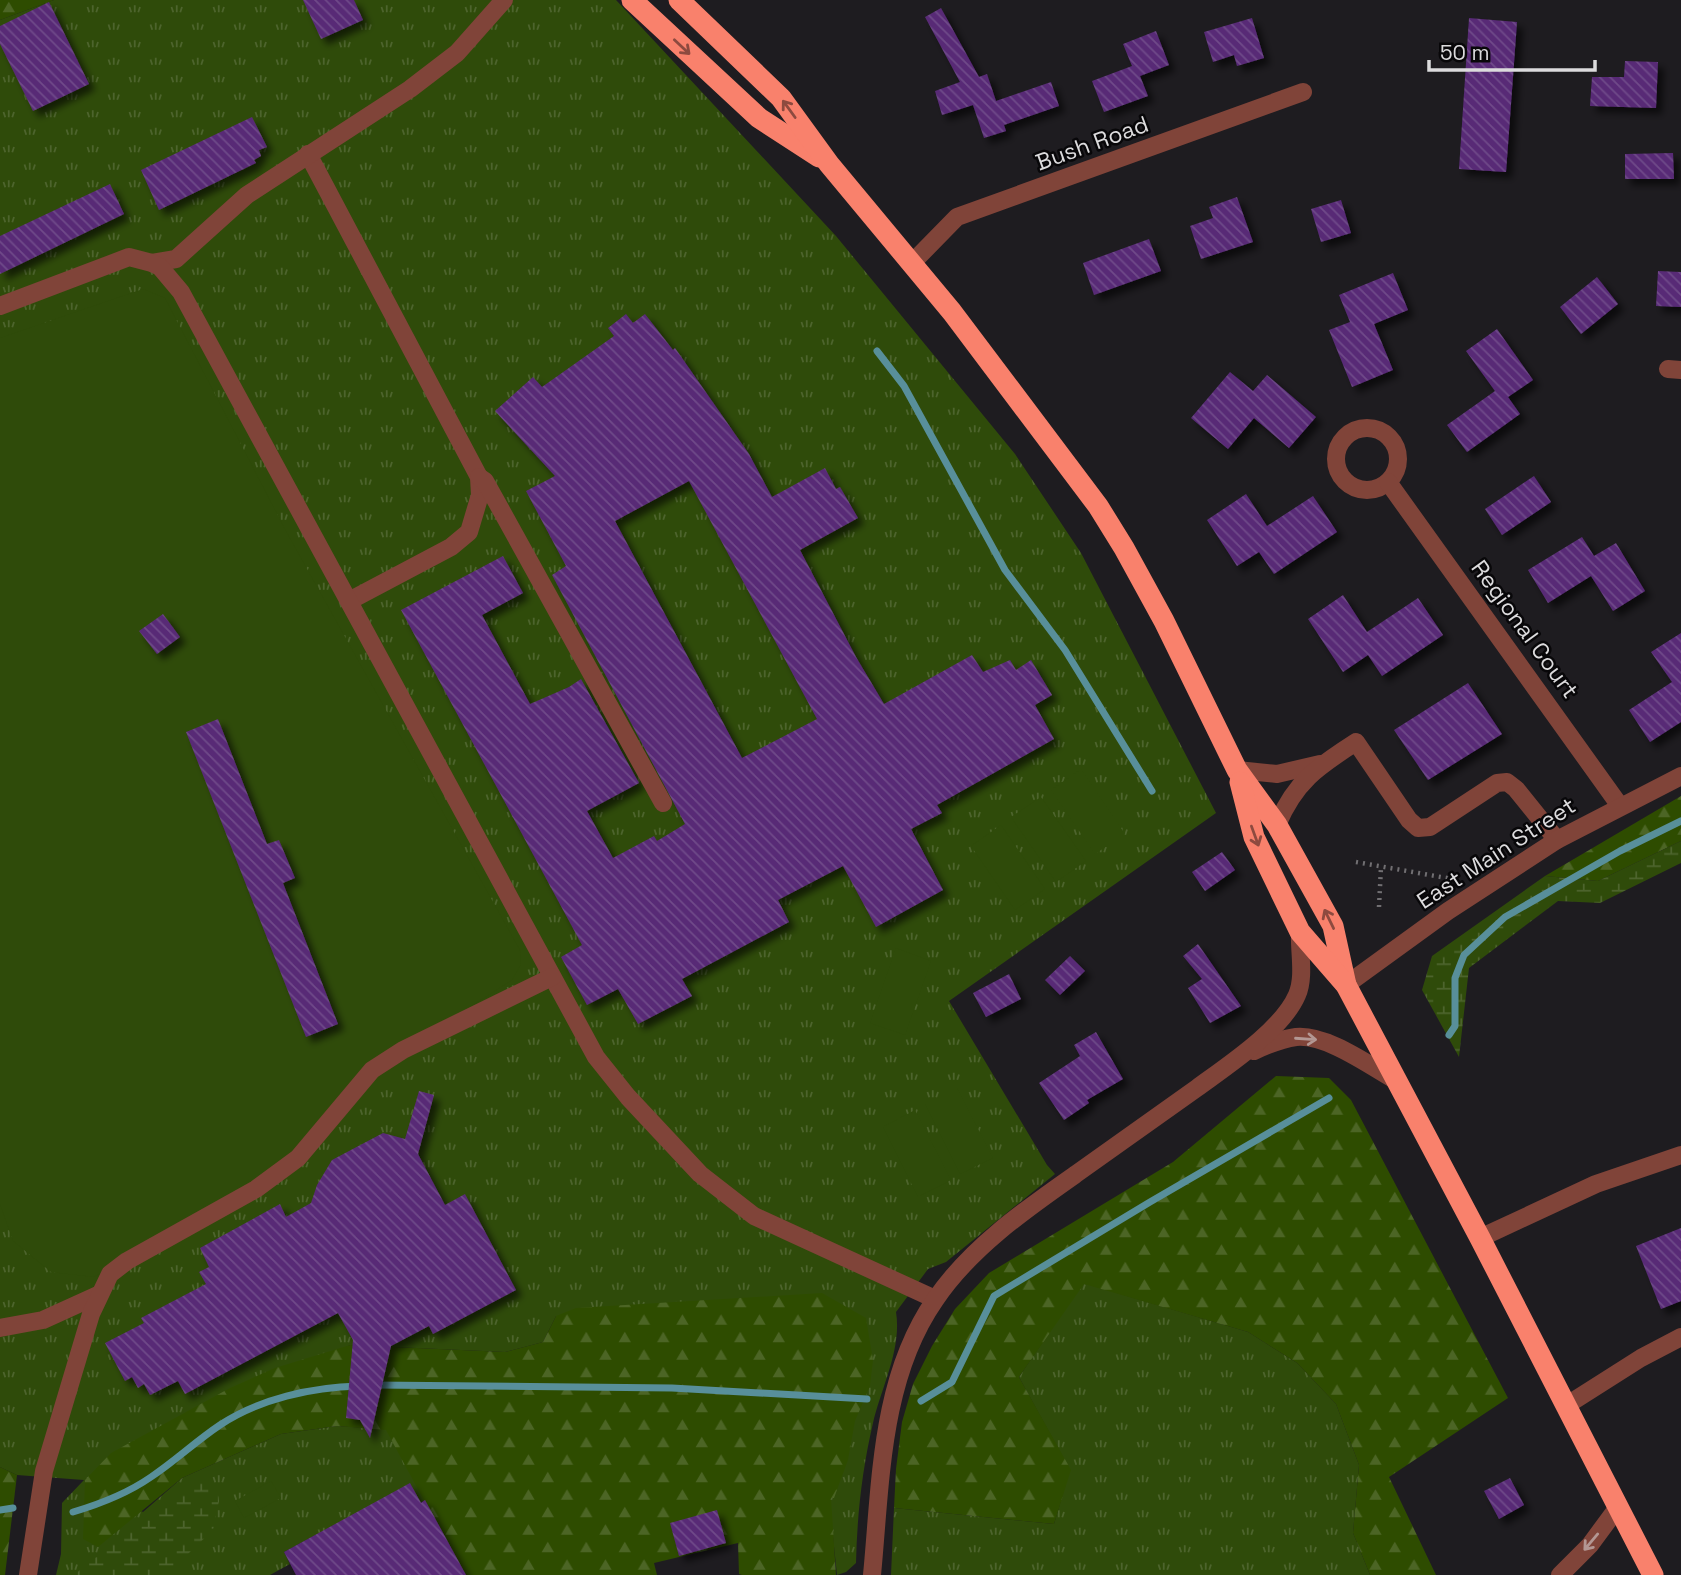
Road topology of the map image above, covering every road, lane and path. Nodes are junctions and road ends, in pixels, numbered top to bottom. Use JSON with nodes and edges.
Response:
{"nodes":[{"id":1,"x":504,"y":0,"type":"edge"},
{"id":2,"x":632,"y":0,"type":"edge"},
{"id":3,"x":679,"y":0,"type":"edge"},
{"id":4,"x":1303,"y":92,"type":"dead end"},
{"id":5,"x":308,"y":154,"type":"junction"},
{"id":6,"x":829,"y":164,"type":"junction"},
{"id":7,"x":152,"y":263,"type":"junction"},
{"id":8,"x":912,"y":263,"type":"junction"},
{"id":9,"x":0,"y":306,"type":"edge"},
{"id":10,"x":479,"y":477,"type":"junction"},
{"id":11,"x":1388,"y":482,"type":"dead end"},
{"id":12,"x":349,"y":601,"type":"junction"},
{"id":13,"x":1323,"y":763,"type":"junction"},
{"id":14,"x":1237,"y":770,"type":"junction"},
{"id":15,"x":1681,"y":776,"type":"edge"},
{"id":16,"x":1302,"y":782,"type":"junction"},
{"id":17,"x":663,"y":803,"type":"dead end"},
{"id":18,"x":1620,"y":806,"type":"junction"},
{"id":19,"x":1277,"y":825,"type":"junction"},
{"id":20,"x":1557,"y":840,"type":"junction"},
{"id":21,"x":1356,"y":862,"type":"dead end"},
{"id":22,"x":1381,"y":867,"type":"junction"},
{"id":23,"x":1458,"y":880,"type":"dead end"},
{"id":24,"x":1379,"y":906,"type":"dead end"},
{"id":25,"x":1300,"y":932,"type":"junction"},
{"id":26,"x":552,"y":977,"type":"junction"},
{"id":27,"x":1346,"y":985,"type":"junction"},
{"id":28,"x":1241,"y":1056,"type":"junction"},
{"id":29,"x":1397,"y":1081,"type":"junction"},
{"id":30,"x":1681,"y":1155,"type":"edge"},
{"id":31,"x":1480,"y":1238,"type":"junction"},
{"id":32,"x":98,"y":1295,"type":"junction"},
{"id":33,"x":935,"y":1299,"type":"junction"},
{"id":34,"x":0,"y":1328,"type":"edge"},
{"id":35,"x":1681,"y":1336,"type":"edge"},
{"id":36,"x":1567,"y":1405,"type":"junction"},
{"id":37,"x":1618,"y":1507,"type":"junction"},
{"id":38,"x":27,"y":1575,"type":"edge"},
{"id":39,"x":872,"y":1575,"type":"edge"},
{"id":40,"x":1560,"y":1575,"type":"edge"},
{"id":41,"x":1653,"y":1575,"type":"edge"}],
"edges":[{"from":1,"to":5,"type":"street"},
{"from":2,"to":6,"type":"highway","one_way":true},
{"from":6,"to":3,"type":"highway","one_way":true},
{"from":4,"to":8,"type":"street","name":"Bush Road"},
{"from":5,"to":7,"type":"street"},
{"from":5,"to":10,"type":"street"},
{"from":6,"to":8,"type":"highway"},
{"from":7,"to":9,"type":"street"},
{"from":7,"to":12,"type":"street"},
{"from":8,"to":14,"type":"highway"},
{"from":10,"to":12,"type":"street"},
{"from":10,"to":17,"type":"street"},
{"from":11,"to":18,"type":"street","name":"Regional Court"},
{"from":12,"to":26,"type":"street"},
{"from":13,"to":14,"type":"street"},
{"from":13,"to":16,"type":"street"},
{"from":13,"to":20,"type":"street"},
{"from":14,"to":16,"type":"street"},
{"from":14,"to":19,"type":"highway"},
{"from":14,"to":25,"type":"highway","one_way":true},
{"from":15,"to":18,"type":"street","name":"East Main Street"},
{"from":16,"to":19,"type":"street"},
{"from":18,"to":20,"type":"street","name":"East Main Street"},
{"from":27,"to":19,"type":"highway","one_way":true},
{"from":20,"to":27,"type":"street","name":"East Main Street"},
{"from":21,"to":22,"type":"path"},
{"from":22,"to":23,"type":"path"},
{"from":22,"to":24,"type":"path"},
{"from":25,"to":27,"type":"highway"},
{"from":25,"to":28,"type":"street"},
{"from":26,"to":32,"type":"street"},
{"from":26,"to":33,"type":"street"},
{"from":27,"to":29,"type":"highway"},
{"from":28,"to":29,"type":"street","one_way":true},
{"from":28,"to":33,"type":"street"},
{"from":29,"to":31,"type":"highway"},
{"from":30,"to":31,"type":"street"},
{"from":31,"to":36,"type":"highway"},
{"from":32,"to":34,"type":"street"},
{"from":32,"to":38,"type":"street"},
{"from":33,"to":39,"type":"street"},
{"from":35,"to":36,"type":"street"},
{"from":36,"to":37,"type":"highway"},
{"from":37,"to":40,"type":"street","one_way":true},
{"from":37,"to":41,"type":"highway"}]}
